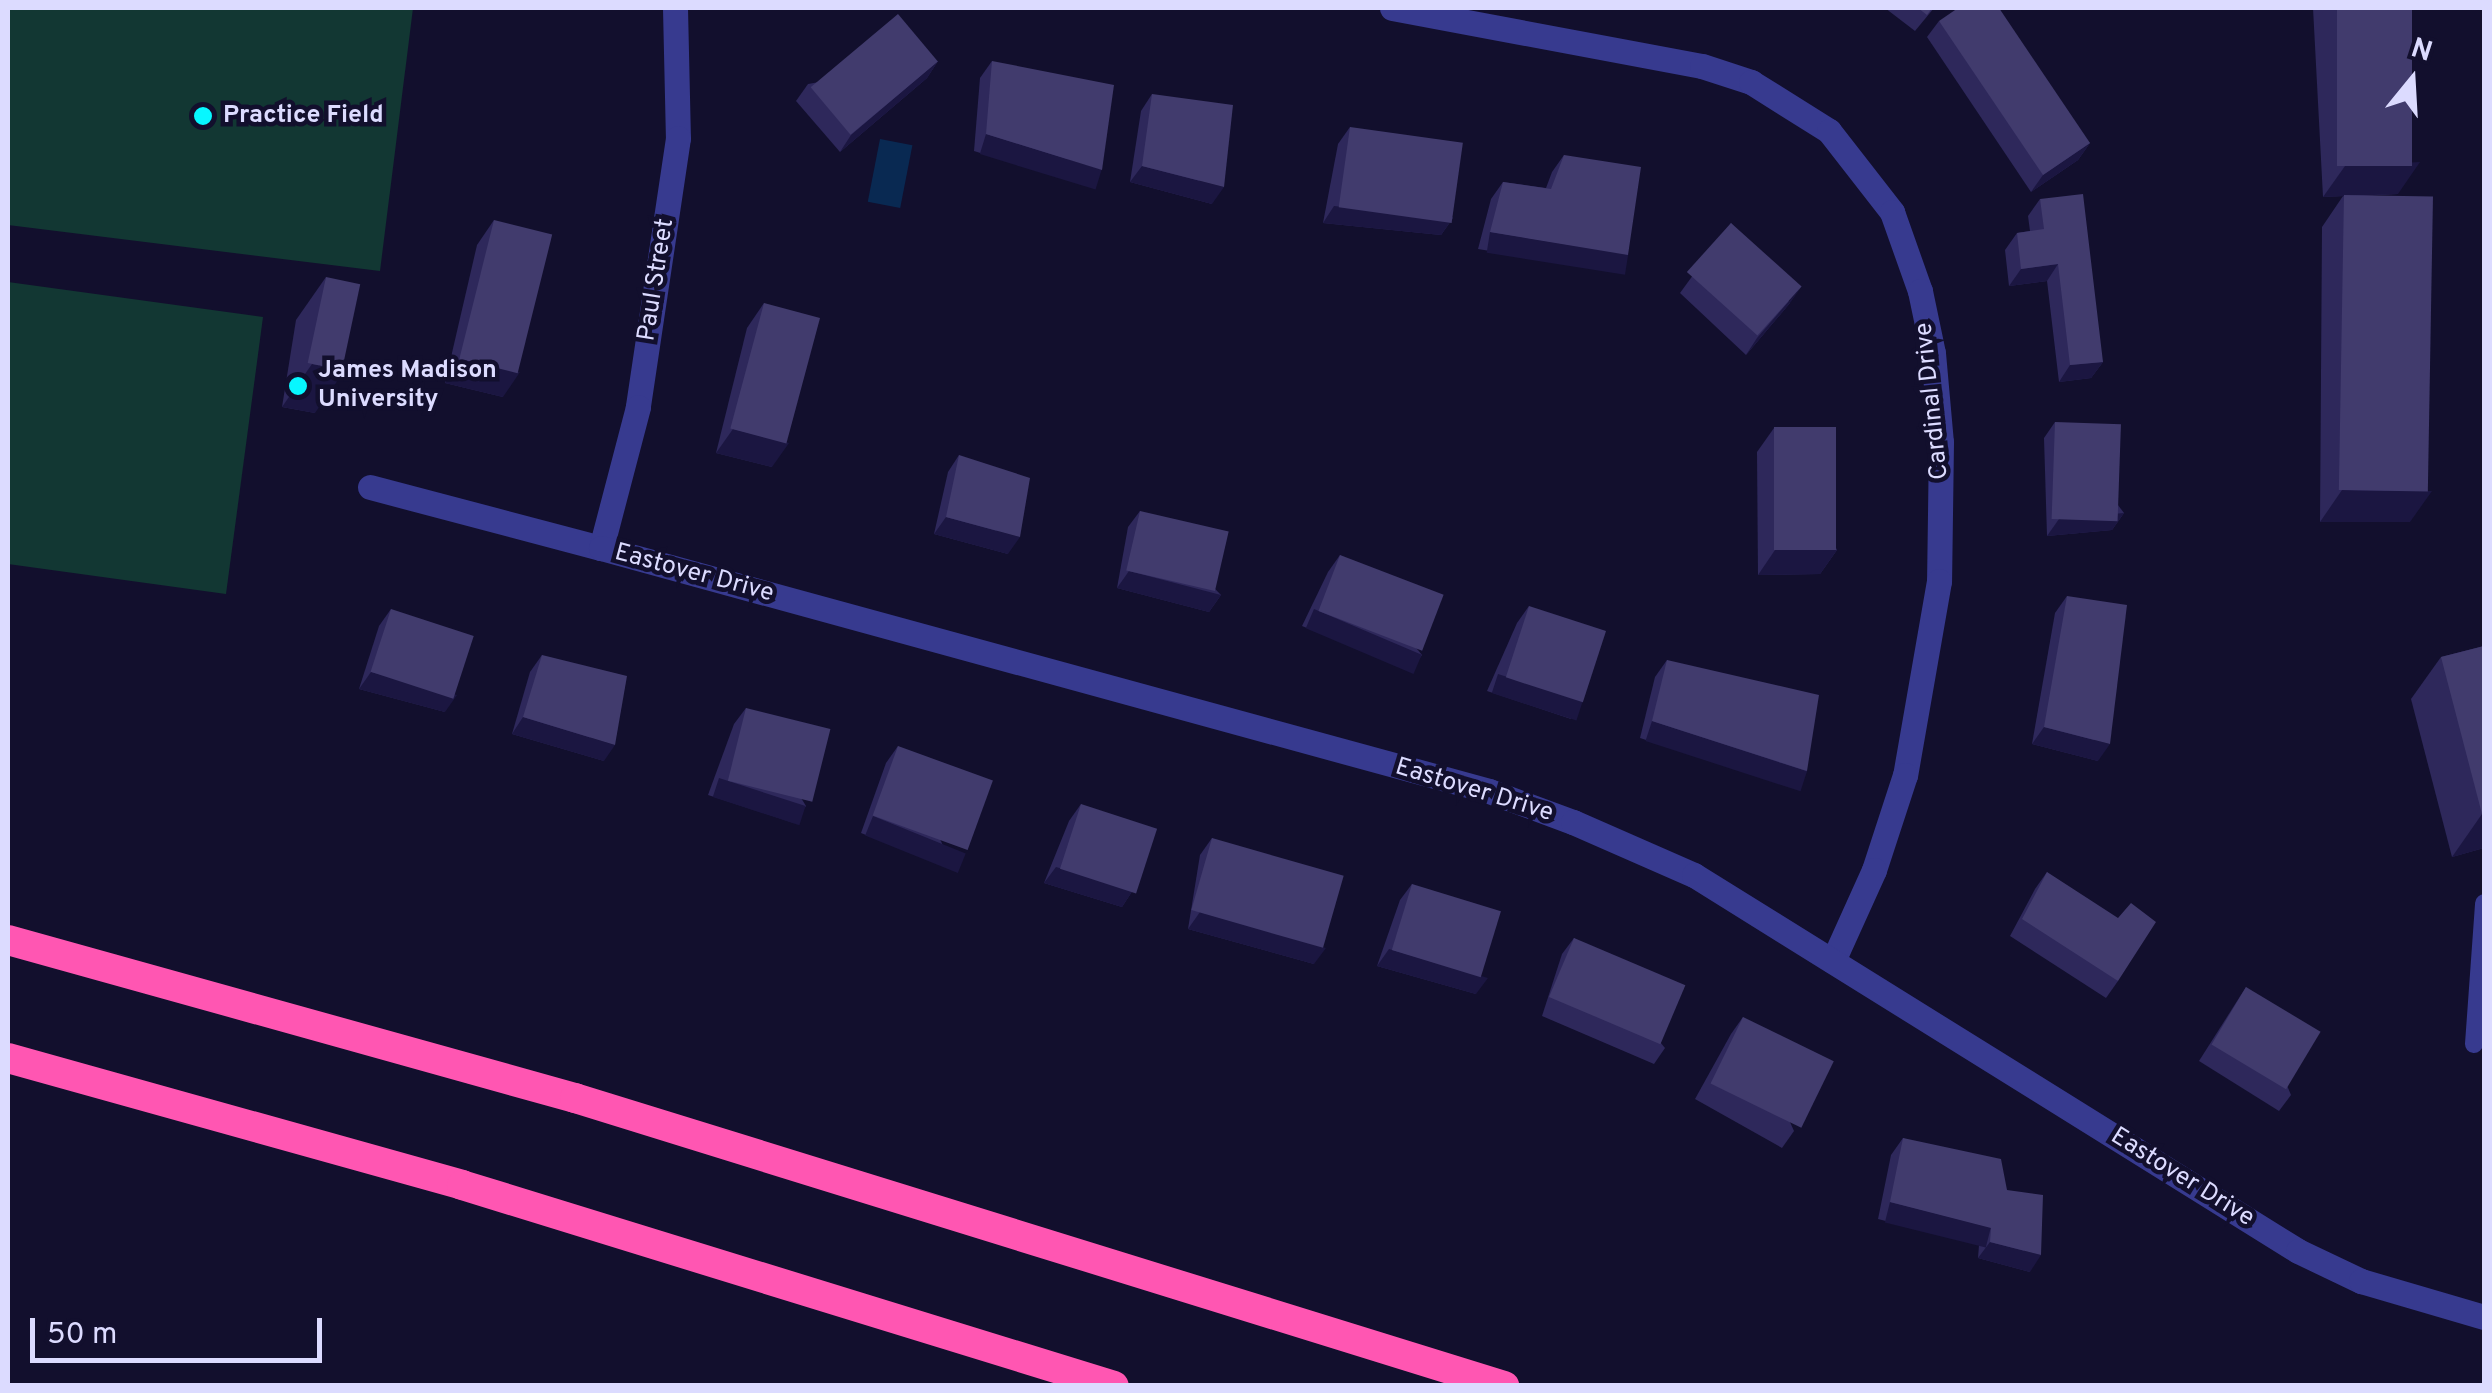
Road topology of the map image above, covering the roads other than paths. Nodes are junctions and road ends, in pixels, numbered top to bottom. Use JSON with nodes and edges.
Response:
{"nodes":[{"id":1,"x":675,"y":8,"type":"edge"},
{"id":2,"x":1392,"y":8,"type":"edge"},
{"id":3,"x":370,"y":487,"type":"dead end"},
{"id":4,"x":601,"y":548,"type":"junction"},
{"id":5,"x":2484,"y":903,"type":"edge"},
{"id":6,"x":8,"y":940,"type":"edge"},
{"id":7,"x":1833,"y":961,"type":"junction"},
{"id":8,"x":2474,"y":1044,"type":"dead end"},
{"id":9,"x":8,"y":1058,"type":"edge"},
{"id":10,"x":2484,"y":1317,"type":"edge"},
{"id":11,"x":1114,"y":1386,"type":"edge"},
{"id":12,"x":1504,"y":1386,"type":"edge"}],
"edges":[{"from":1,"to":4,"type":"street","name":"Paul Street"},
{"from":2,"to":7,"type":"street","name":"Cardinal Drive"},
{"from":3,"to":4,"type":"street","name":"Eastover Drive"},
{"from":4,"to":7,"type":"street","name":"Eastover Drive"},
{"from":5,"to":8,"type":"lane"},
{"from":6,"to":12,"type":"highway"},
{"from":7,"to":10,"type":"street","name":"Eastover Drive"},
{"from":9,"to":11,"type":"highway"}]}
